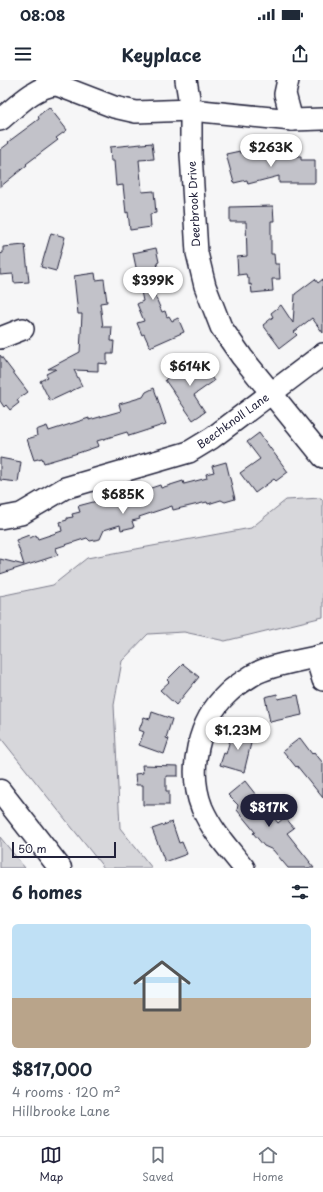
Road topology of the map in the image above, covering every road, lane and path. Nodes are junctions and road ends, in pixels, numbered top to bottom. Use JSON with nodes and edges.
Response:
{"nodes":[{"id":1,"x":186,"y":80,"type":"edge"},
{"id":2,"x":288,"y":80,"type":"edge"},
{"id":3,"x":191,"y":110,"type":"junction"},
{"id":4,"x":323,"y":119,"type":"edge"},
{"id":5,"x":0,"y":120,"type":"edge"},
{"id":6,"x":292,"y":120,"type":"junction"},
{"id":7,"x":23,"y":329,"type":"dead end"},
{"id":8,"x":0,"y":338,"type":"edge"},
{"id":9,"x":323,"y":354,"type":"edge"},
{"id":10,"x":271,"y":393,"type":"junction"},
{"id":11,"x":323,"y":457,"type":"edge"},
{"id":12,"x":0,"y":518,"type":"edge"},
{"id":13,"x":319,"y":656,"type":"edge"},
{"id":14,"x":323,"y":680,"type":"edge"},
{"id":15,"x":0,"y":791,"type":"edge"},
{"id":16,"x":60,"y":868,"type":"edge"},
{"id":17,"x":244,"y":868,"type":"edge"}],
"edges":[{"from":1,"to":3,"type":"street","name":"Deerbrook Drive"},
{"from":2,"to":6,"type":"street"},
{"from":3,"to":5,"type":"street"},
{"from":3,"to":6,"type":"street"},
{"from":3,"to":10,"type":"street","name":"Deerbrook Drive"},
{"from":4,"to":6,"type":"street"},
{"from":7,"to":8,"type":"street"},
{"from":9,"to":10,"type":"street","name":"Beechknoll Lane"},
{"from":10,"to":11,"type":"street","name":"Deerbrook Drive"},
{"from":10,"to":12,"type":"street","name":"Beechknoll Lane"},
{"from":13,"to":14,"type":"street"},
{"from":13,"to":17,"type":"street"},
{"from":15,"to":16,"type":"main road"}]}
